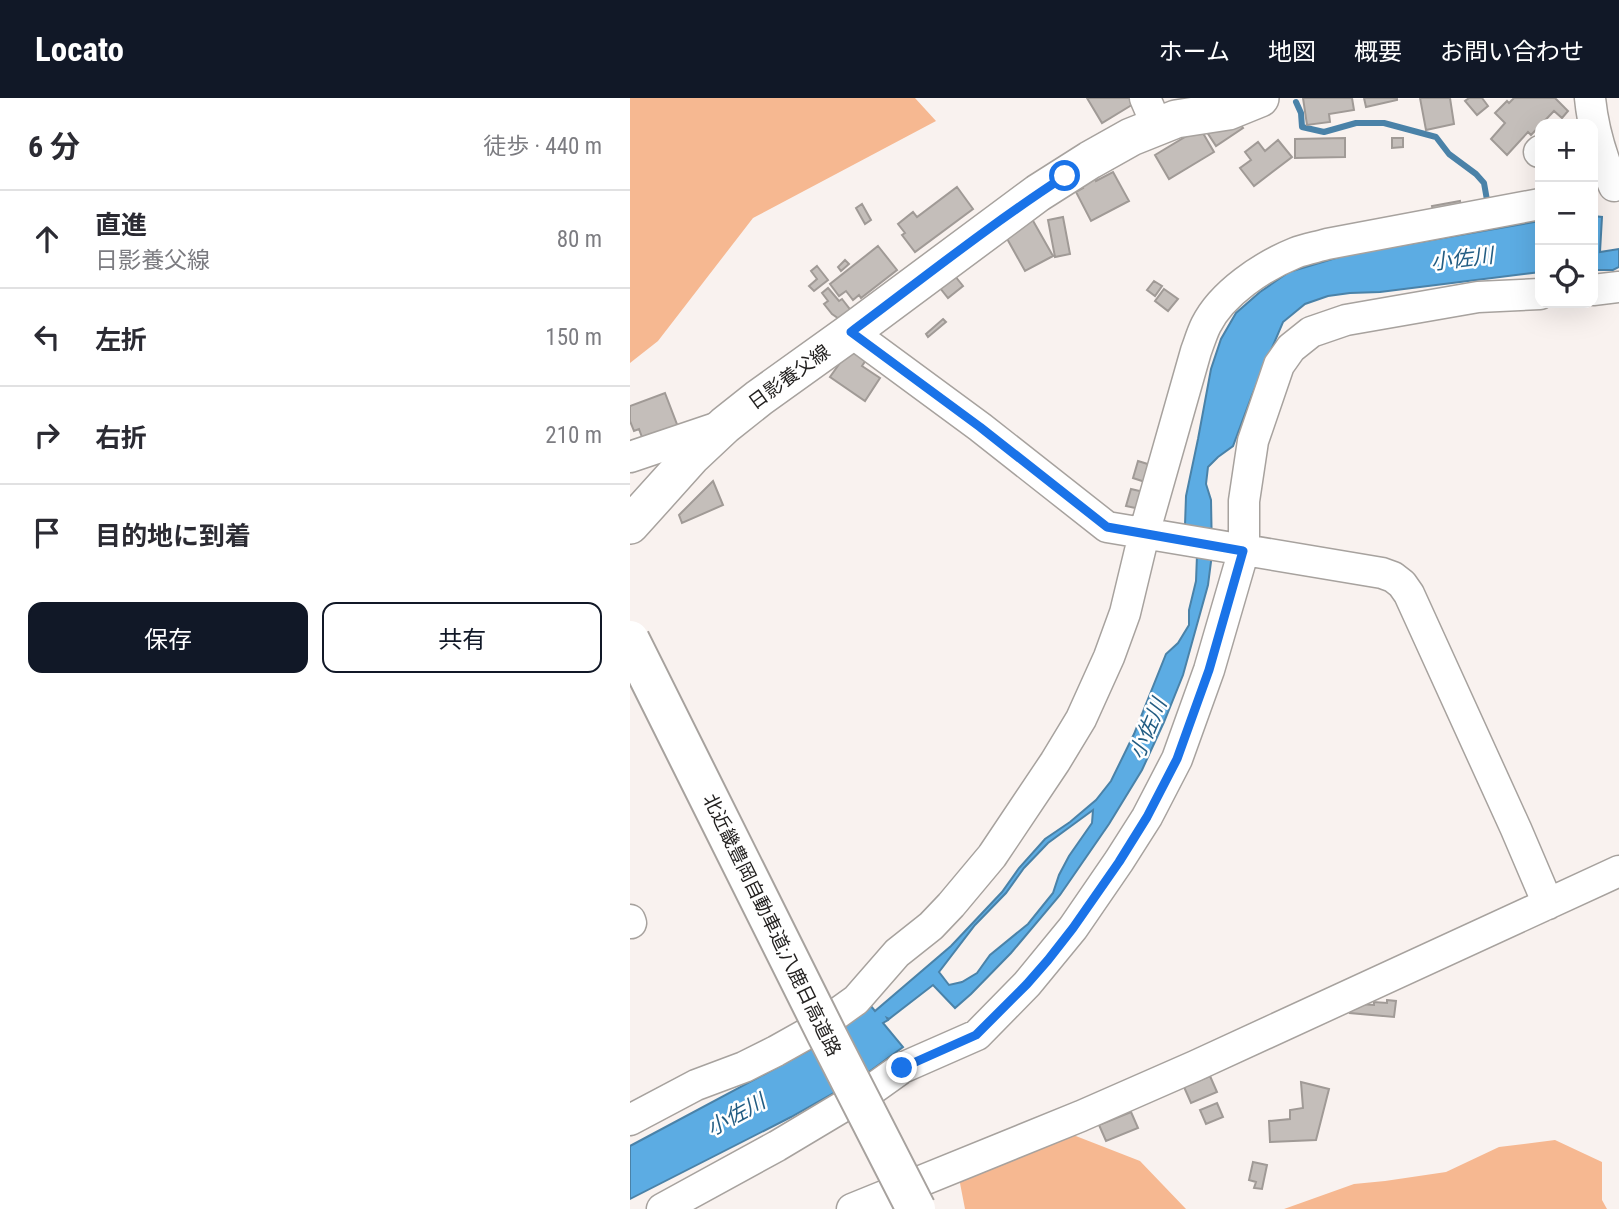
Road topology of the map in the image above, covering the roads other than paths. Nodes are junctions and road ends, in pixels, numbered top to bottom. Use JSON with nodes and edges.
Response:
{"nodes":[{"id":1,"x":1260,"y":98,"type":"edge"},
{"id":2,"x":1151,"y":112,"type":"edge"},
{"id":3,"x":1588,"y":114,"type":"edge"},
{"id":4,"x":1608,"y":188,"type":"edge"},
{"id":5,"x":1535,"y":205,"type":"edge"},
{"id":6,"x":1619,"y":287,"type":"edge"},
{"id":7,"x":1598,"y":289,"type":"edge"},
{"id":8,"x":1535,"y":294,"type":"edge"},
{"id":9,"x":851,"y":332,"type":"junction"},
{"id":10,"x":725,"y":425,"type":"junction"},
{"id":11,"x":630,"y":457,"type":"edge"},
{"id":12,"x":630,"y":525,"type":"edge"},
{"id":13,"x":1149,"y":534,"type":"junction"},
{"id":14,"x":1241,"y":550,"type":"junction"},
{"id":15,"x":630,"y":640,"type":"edge"},
{"id":16,"x":1619,"y":871,"type":"edge"},
{"id":17,"x":1548,"y":904,"type":"junction"},
{"id":18,"x":630,"y":1119,"type":"edge"},
{"id":19,"x":662,"y":1209,"type":"edge"},
{"id":20,"x":852,"y":1209,"type":"edge"},
{"id":21,"x":916,"y":1209,"type":"edge"}],
"edges":[{"from":1,"to":2,"type":"main road","name":"日影養父線"},
{"from":2,"to":9,"type":"main road","name":"日影養父線"},
{"from":3,"to":4,"type":"street"},
{"from":5,"to":13,"type":"street"},
{"from":6,"to":7,"type":"street"},
{"from":8,"to":14,"type":"street"},
{"from":9,"to":10,"type":"main road","name":"日影養父線"},
{"from":9,"to":13,"type":"street"},
{"from":10,"to":11,"type":"street"},
{"from":10,"to":12,"type":"main road","name":"日影養父線"},
{"from":13,"to":14,"type":"street"},
{"from":13,"to":18,"type":"street"},
{"from":14,"to":17,"type":"street"},
{"from":14,"to":19,"type":"street"},
{"from":15,"to":21,"type":"highway","name":"北近畿豊岡自動車道;八鹿日高道路","bridge":true},
{"from":16,"to":17,"type":"street"},
{"from":17,"to":20,"type":"street"}]}
